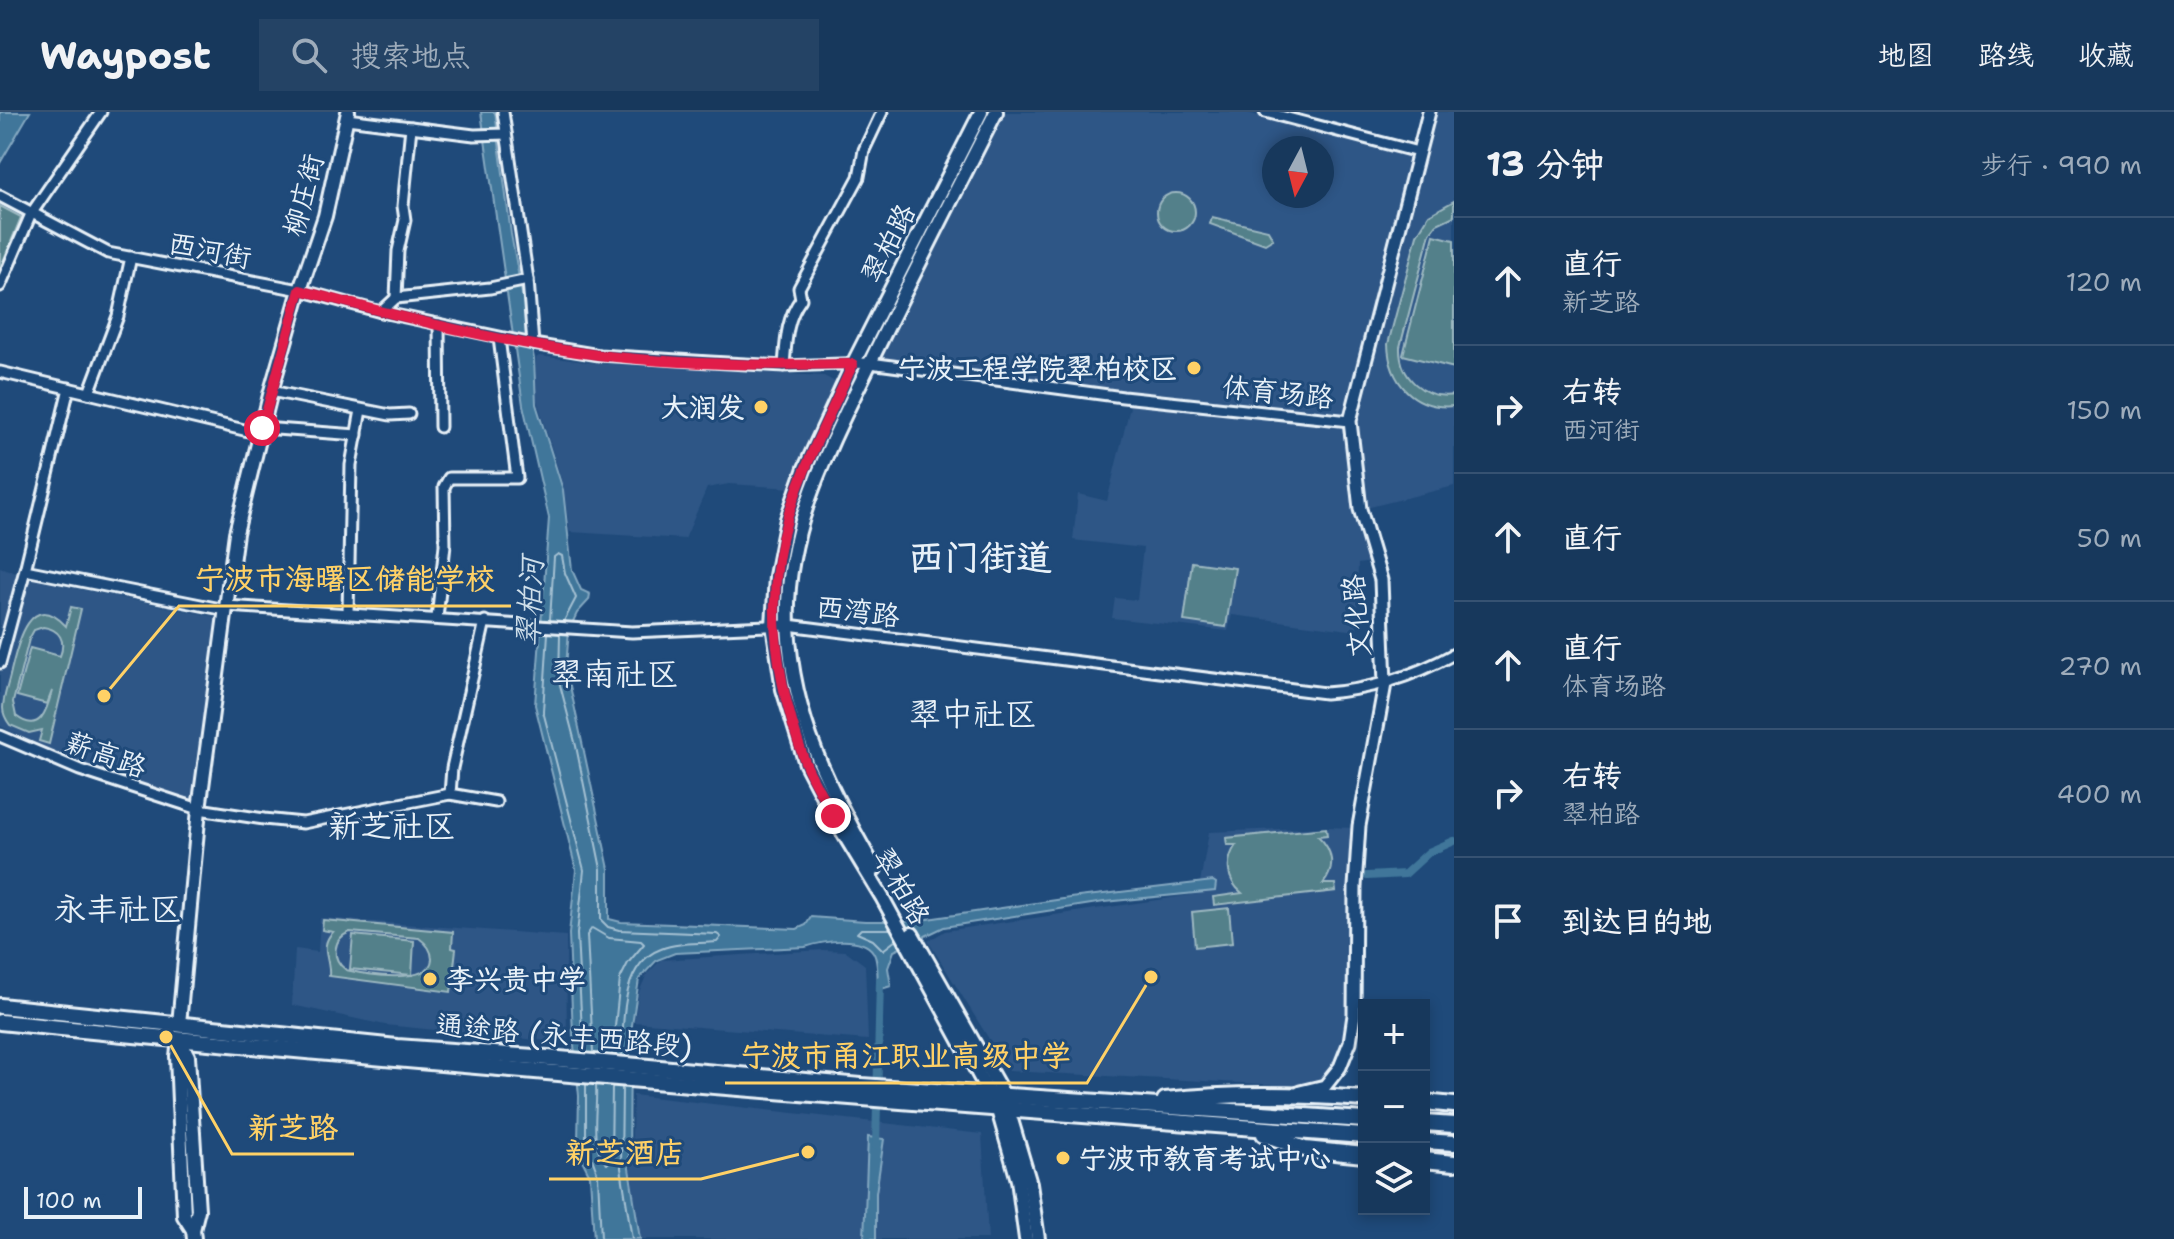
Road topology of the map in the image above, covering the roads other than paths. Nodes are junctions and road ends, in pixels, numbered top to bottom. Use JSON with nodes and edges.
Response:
{"nodes":[{"id":1,"x":101,"y":112,"type":"edge"},
{"id":2,"x":503,"y":112,"type":"edge"},
{"id":3,"x":882,"y":112,"type":"edge"},
{"id":4,"x":981,"y":112,"type":"edge"},
{"id":5,"x":996,"y":112,"type":"edge"},
{"id":6,"x":1265,"y":112,"type":"edge"},
{"id":7,"x":1429,"y":112,"type":"edge"},
{"id":8,"x":348,"y":116,"type":"edge"},
{"id":9,"x":411,"y":127,"type":"junction"},
{"id":10,"x":504,"y":134,"type":"junction"},
{"id":11,"x":1418,"y":152,"type":"junction"},
{"id":12,"x":0,"y":196,"type":"edge"},
{"id":13,"x":31,"y":214,"type":"junction"},
{"id":14,"x":131,"y":257,"type":"junction"},
{"id":15,"x":524,"y":281,"type":"junction"},
{"id":16,"x":0,"y":286,"type":"edge"},
{"id":17,"x":300,"y":290,"type":"junction"},
{"id":18,"x":396,"y":298,"type":"junction"},
{"id":19,"x":381,"y":312,"type":"junction"},
{"id":20,"x":439,"y":324,"type":"junction"},
{"id":21,"x":499,"y":338,"type":"junction"},
{"id":22,"x":533,"y":344,"type":"junction"},
{"id":23,"x":870,"y":363,"type":"junction"},
{"id":24,"x":853,"y":364,"type":"junction"},
{"id":25,"x":784,"y":366,"type":"junction"},
{"id":26,"x":0,"y":372,"type":"edge"},
{"id":27,"x":69,"y":388,"type":"junction"},
{"id":28,"x":271,"y":391,"type":"junction"},
{"id":29,"x":89,"y":393,"type":"junction"},
{"id":30,"x":361,"y":410,"type":"junction"},
{"id":31,"x":409,"y":414,"type":"dead end"},
{"id":32,"x":1350,"y":421,"type":"junction"},
{"id":33,"x":440,"y":427,"type":"dead end"},
{"id":34,"x":261,"y":431,"type":"junction"},
{"id":35,"x":357,"y":435,"type":"junction"},
{"id":36,"x":25,"y":570,"type":"junction"},
{"id":37,"x":227,"y":608,"type":"junction"},
{"id":38,"x":348,"y":613,"type":"junction"},
{"id":39,"x":437,"y":618,"type":"junction"},
{"id":40,"x":485,"y":621,"type":"junction"},
{"id":41,"x":773,"y":625,"type":"junction"},
{"id":42,"x":788,"y":625,"type":"junction"},
{"id":43,"x":1454,"y":654,"type":"edge"},
{"id":44,"x":0,"y":663,"type":"edge"},
{"id":45,"x":1385,"y":684,"type":"junction"},
{"id":46,"x":0,"y":736,"type":"edge"},
{"id":47,"x":450,"y":794,"type":"junction"},
{"id":48,"x":496,"y":802,"type":"dead end"},
{"id":49,"x":199,"y":809,"type":"junction"},
{"id":50,"x":886,"y":897,"type":"junction"},
{"id":51,"x":0,"y":1006,"type":"edge"},
{"id":52,"x":0,"y":1022,"type":"edge"},
{"id":53,"x":179,"y":1024,"type":"junction"},
{"id":54,"x":179,"y":1040,"type":"junction"},
{"id":55,"x":632,"y":1072,"type":"junction"},
{"id":56,"x":1292,"y":1094,"type":"junction"},
{"id":57,"x":1358,"y":1099,"type":"edge"},
{"id":58,"x":1001,"y":1103,"type":"junction"},
{"id":59,"x":1430,"y":1103,"type":"edge"},
{"id":60,"x":1125,"y":1104,"type":"junction"},
{"id":61,"x":1454,"y":1105,"type":"edge"},
{"id":62,"x":1358,"y":1120,"type":"edge"},
{"id":63,"x":1430,"y":1123,"type":"edge"},
{"id":64,"x":1454,"y":1125,"type":"edge"},
{"id":65,"x":1249,"y":1128,"type":"junction"},
{"id":66,"x":1358,"y":1136,"type":"edge"},
{"id":67,"x":1430,"y":1141,"type":"edge"},
{"id":68,"x":1454,"y":1143,"type":"edge"},
{"id":69,"x":1358,"y":1154,"type":"edge"},
{"id":70,"x":1430,"y":1161,"type":"edge"},
{"id":71,"x":1454,"y":1163,"type":"edge"},
{"id":72,"x":193,"y":1235,"type":"edge"},
{"id":73,"x":1026,"y":1239,"type":"edge"},
{"id":74,"x":1038,"y":1239,"type":"edge"}],
"edges":[{"from":1,"to":13,"type":"street"},
{"from":2,"to":10,"type":"street"},
{"from":3,"to":25,"type":"street"},
{"from":4,"to":24,"type":"main road","name":"翠柏路"},
{"from":5,"to":23,"type":"main road","name":"翠柏路"},
{"from":6,"to":11,"type":"street"},
{"from":7,"to":11,"type":"street","name":"文化路"},
{"from":8,"to":9,"type":"street"},
{"from":8,"to":17,"type":"main road","name":"柳庄街"},
{"from":9,"to":10,"type":"street"},
{"from":9,"to":18,"type":"street"},
{"from":10,"to":15,"type":"street"},
{"from":11,"to":32,"type":"street","name":"文化路"},
{"from":12,"to":13,"type":"street","name":"西河街"},
{"from":13,"to":14,"type":"street","name":"西河街"},
{"from":13,"to":16,"type":"street"},
{"from":14,"to":17,"type":"street","name":"西河街"},
{"from":14,"to":29,"type":"street"},
{"from":15,"to":18,"type":"street"},
{"from":15,"to":22,"type":"street"},
{"from":17,"to":19,"type":"street","name":"西河街"},
{"from":17,"to":28,"type":"main road","name":"柳庄街"},
{"from":18,"to":19,"type":"street"},
{"from":19,"to":20,"type":"street","name":"西河街"},
{"from":20,"to":21,"type":"street","name":"西河街"},
{"from":20,"to":33,"type":"street"},
{"from":21,"to":22,"type":"street","name":"体育场路"},
{"from":21,"to":39,"type":"street"},
{"from":22,"to":25,"type":"street","name":"体育场路"},
{"from":23,"to":24,"type":"street","name":"体育场路"},
{"from":23,"to":32,"type":"street","name":"体育场路"},
{"from":23,"to":42,"type":"main road","name":"翠柏路"},
{"from":24,"to":25,"type":"street","name":"体育场路"},
{"from":24,"to":41,"type":"main road","name":"翠柏路"},
{"from":26,"to":27,"type":"street"},
{"from":27,"to":29,"type":"street"},
{"from":27,"to":36,"type":"street"},
{"from":28,"to":30,"type":"street"},
{"from":28,"to":34,"type":"main road","name":"柳庄街"},
{"from":29,"to":34,"type":"street"},
{"from":30,"to":31,"type":"street"},
{"from":30,"to":35,"type":"street"},
{"from":32,"to":45,"type":"street","name":"文化路"},
{"from":34,"to":35,"type":"street"},
{"from":34,"to":37,"type":"main road","name":"柳庄街"},
{"from":35,"to":38,"type":"street"},
{"from":36,"to":37,"type":"street","name":"西湾路"},
{"from":36,"to":44,"type":"street"},
{"from":37,"to":38,"type":"street","name":"西湾路"},
{"from":37,"to":49,"type":"main road","name":"柳庄街"},
{"from":38,"to":39,"type":"street","name":"西湾路"},
{"from":39,"to":40,"type":"street","name":"西湾路"},
{"from":40,"to":41,"type":"street","name":"西湾路"},
{"from":40,"to":47,"type":"street"},
{"from":41,"to":42,"type":"street","name":"西湾路"},
{"from":41,"to":50,"type":"main road","name":"翠柏路"},
{"from":42,"to":45,"type":"street","name":"西湾路"},
{"from":42,"to":50,"type":"main road","name":"翠柏路"},
{"from":43,"to":45,"type":"street","name":"西湾路"},
{"from":45,"to":56,"type":"street","name":"文化路"},
{"from":46,"to":49,"type":"street","name":"薪高路"},
{"from":47,"to":48,"type":"street"},
{"from":47,"to":49,"type":"street","name":"薪高路"},
{"from":49,"to":53,"type":"main road","name":"柳庄街"},
{"from":50,"to":58,"type":"main road","name":"翠柏路"},
{"from":51,"to":53,"type":"main road","name":"通途路 (永丰西路段)"},
{"from":52,"to":54,"type":"main road","name":"通途路 (永丰西路段)"},
{"from":53,"to":55,"type":"main road","name":"通途路 (永丰西路段)"},
{"from":54,"to":55,"type":"main road","name":"通途路 (永丰西路段)"},
{"from":54,"to":72,"type":"main road"},
{"from":55,"to":58,"type":"main road","name":"通途路 (永丰西路段)"},
{"from":56,"to":57,"type":"main road"},
{"from":56,"to":60,"type":"main road"},
{"from":58,"to":60,"type":"main road","name":"通途路 (永丰西路段)"},
{"from":58,"to":65,"type":"main road","name":"通途路 (永丰西路段)"},
{"from":58,"to":73,"type":"main road","name":"翠柏路"},
{"from":58,"to":74,"type":"main road","name":"翠柏路"},
{"from":59,"to":61,"type":"main road"},
{"from":60,"to":62,"type":"main road","name":"通途路 (永丰西路段)"},
{"from":63,"to":64,"type":"main road"},
{"from":65,"to":66,"type":"main road","name":"通途路 (永丰西路段)"},
{"from":65,"to":69,"type":"main road"},
{"from":67,"to":68,"type":"main road"},
{"from":70,"to":71,"type":"main road"}]}
